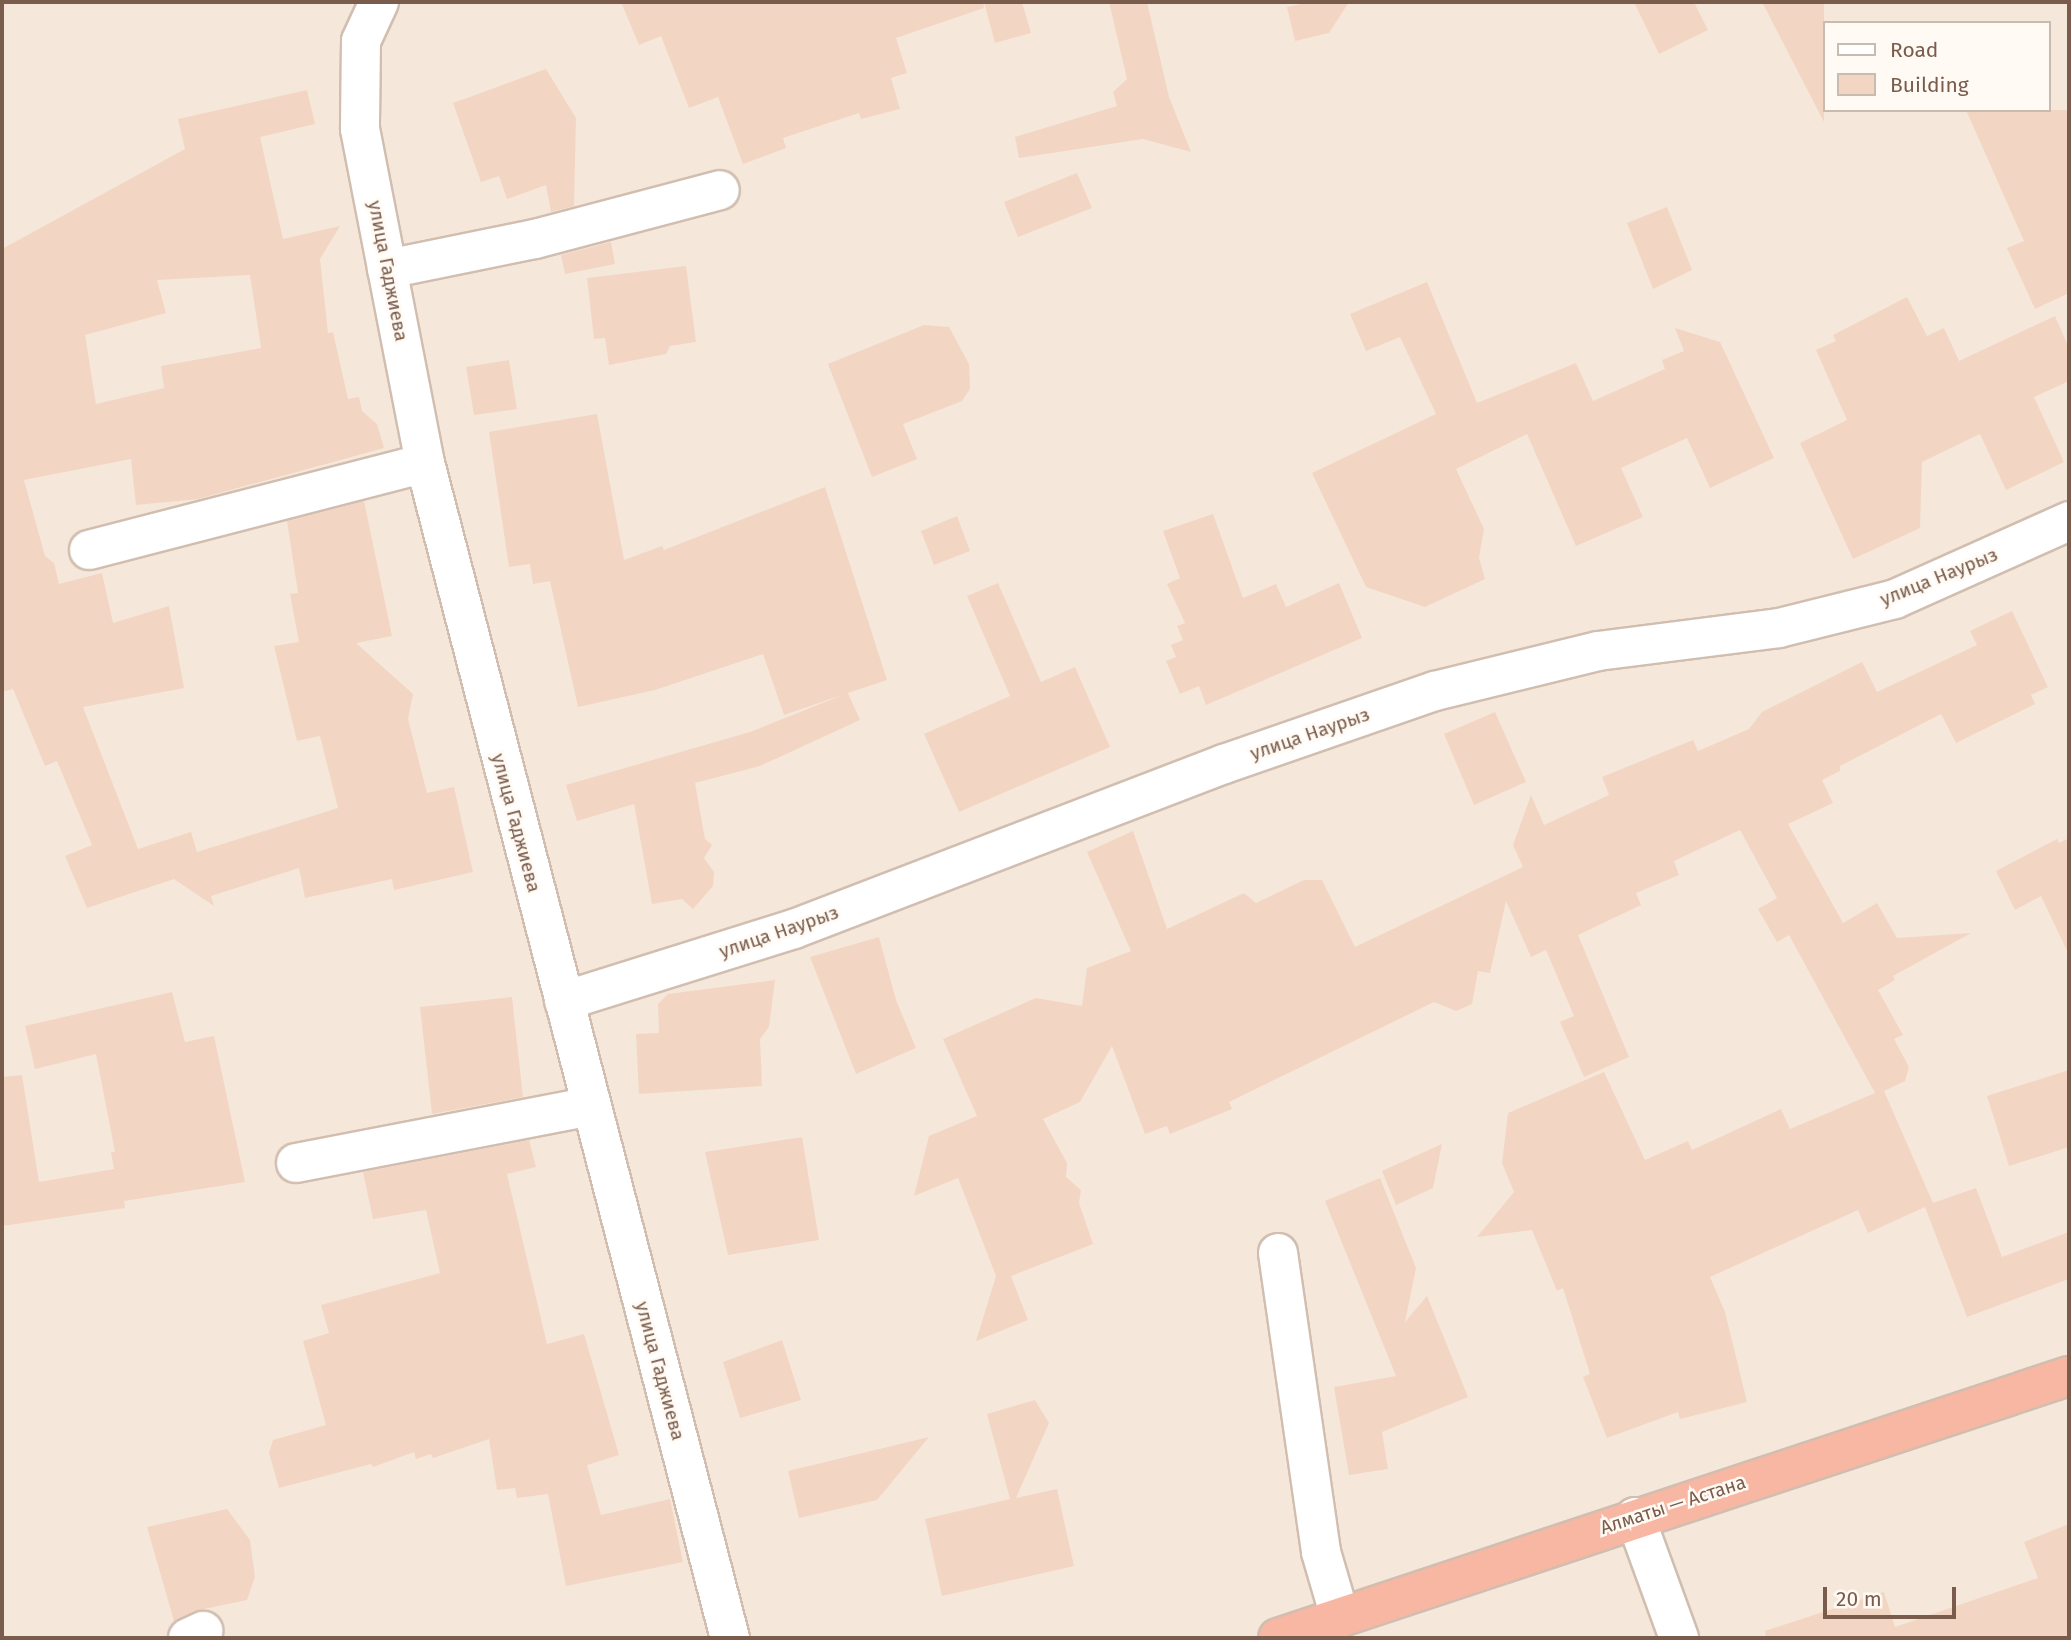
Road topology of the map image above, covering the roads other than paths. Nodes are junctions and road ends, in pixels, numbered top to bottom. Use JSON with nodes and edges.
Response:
{"nodes":[{"id":1,"x":379,"y":2,"type":"edge"},
{"id":2,"x":720,"y":190,"type":"dead end"},
{"id":3,"x":387,"y":269,"type":"junction"},
{"id":4,"x":425,"y":463,"type":"junction"},
{"id":5,"x":2069,"y":522,"type":"edge"},
{"id":6,"x":89,"y":550,"type":"dead end"},
{"id":7,"x":564,"y":1002,"type":"junction"},
{"id":8,"x":591,"y":1107,"type":"junction"},
{"id":9,"x":296,"y":1163,"type":"dead end"},
{"id":10,"x":1278,"y":1253,"type":"dead end"},
{"id":11,"x":2069,"y":1376,"type":"edge"},
{"id":12,"x":1635,"y":1517,"type":"junction"},
{"id":13,"x":1340,"y":1617,"type":"junction"},
{"id":14,"x":730,"y":1638,"type":"edge"},
{"id":15,"x":1278,"y":1638,"type":"edge"},
{"id":16,"x":1679,"y":1638,"type":"edge"}],
"edges":[{"from":1,"to":3,"type":"street","name":"улица Гаджиева"},
{"from":2,"to":3,"type":"street"},
{"from":3,"to":4,"type":"street","name":"улица Гаджиева"},
{"from":4,"to":6,"type":"street"},
{"from":4,"to":7,"type":"street","name":"улица Гаджиева"},
{"from":5,"to":7,"type":"street","name":"улица Наурыз"},
{"from":7,"to":8,"type":"street","name":"улица Гаджиева"},
{"from":8,"to":9,"type":"street"},
{"from":8,"to":14,"type":"street","name":"улица Гаджиева"},
{"from":10,"to":13,"type":"street"},
{"from":11,"to":12,"type":"highway","name":"Алматы — Астана"},
{"from":12,"to":13,"type":"highway","name":"Алматы — Астана"},
{"from":12,"to":16,"type":"street"},
{"from":13,"to":15,"type":"highway","name":"Алматы — Астана"}]}
